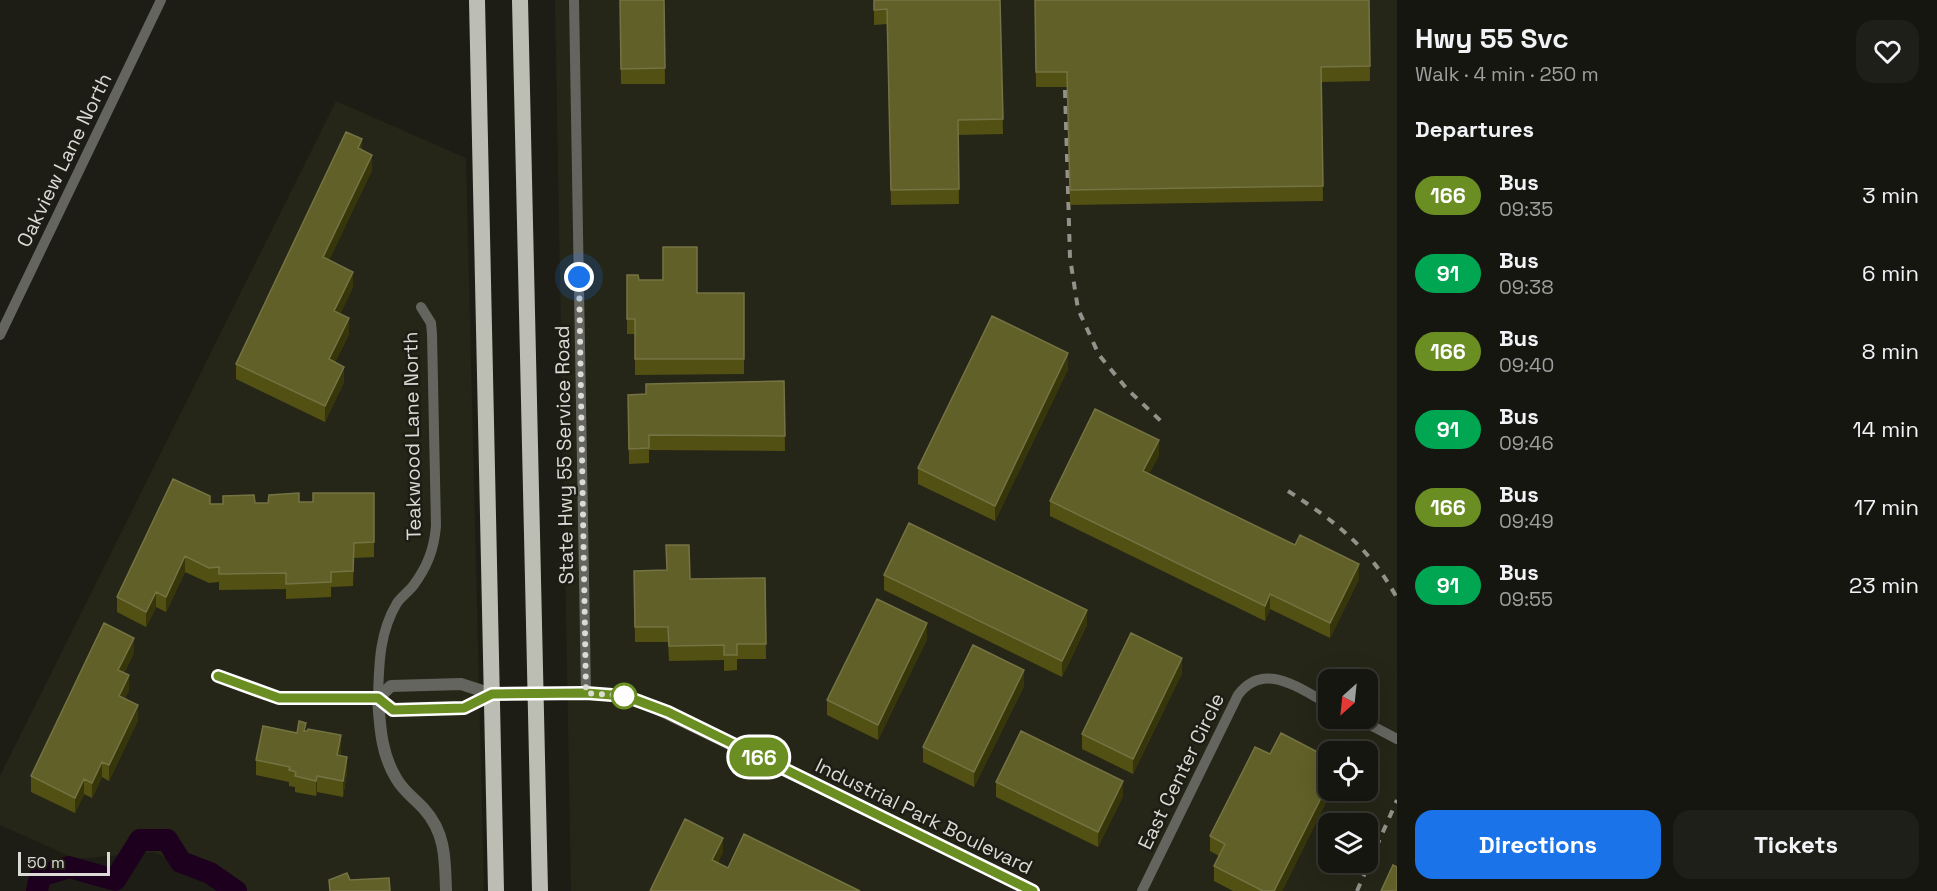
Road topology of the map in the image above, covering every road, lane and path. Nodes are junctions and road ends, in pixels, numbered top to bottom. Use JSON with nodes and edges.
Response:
{"nodes":[{"id":1,"x":161,"y":0,"type":"edge"},
{"id":2,"x":477,"y":0,"type":"edge"},
{"id":3,"x":520,"y":0,"type":"edge"},
{"id":4,"x":574,"y":0,"type":"edge"},
{"id":5,"x":421,"y":307,"type":"dead end"},
{"id":6,"x":0,"y":335,"type":"edge"},
{"id":7,"x":218,"y":676,"type":"dead end"},
{"id":8,"x":586,"y":693,"type":"junction"},
{"id":9,"x":492,"y":694,"type":"junction"},
{"id":10,"x":537,"y":694,"type":"junction"},
{"id":11,"x":378,"y":698,"type":"junction"},
{"id":12,"x":1318,"y":698,"type":"edge"},
{"id":13,"x":1378,"y":729,"type":"edge"},
{"id":14,"x":1397,"y":739,"type":"edge"},
{"id":15,"x":446,"y":891,"type":"edge"},
{"id":16,"x":496,"y":891,"type":"edge"},
{"id":17,"x":540,"y":891,"type":"edge"},
{"id":18,"x":1033,"y":891,"type":"edge"},
{"id":19,"x":1142,"y":891,"type":"edge"}],
"edges":[{"from":1,"to":6,"type":"street","name":"Oakview Lane North"},
{"from":2,"to":9,"type":"highway"},
{"from":3,"to":10,"type":"highway"},
{"from":4,"to":8,"type":"street","name":"State Hwy 55 Service Road"},
{"from":5,"to":11,"type":"street","name":"Teakwood Lane North"},
{"from":7,"to":11,"type":"street","name":"Industrial Park Boulevard"},
{"from":8,"to":10,"type":"street","name":"Industrial Park Boulevard"},
{"from":8,"to":18,"type":"street","name":"Industrial Park Boulevard"},
{"from":9,"to":10,"type":"street","name":"Industrial Park Boulevard"},
{"from":9,"to":11,"type":"street","name":"Industrial Park Boulevard"},
{"from":9,"to":11,"type":"street","name":"Industrial Park Boulevard"},
{"from":9,"to":16,"type":"highway"},
{"from":10,"to":17,"type":"highway"},
{"from":11,"to":15,"type":"street","name":"Teakwood Lane North"},
{"from":12,"to":19,"type":"street","name":"East Center Circle"},
{"from":13,"to":14,"type":"street"}]}
